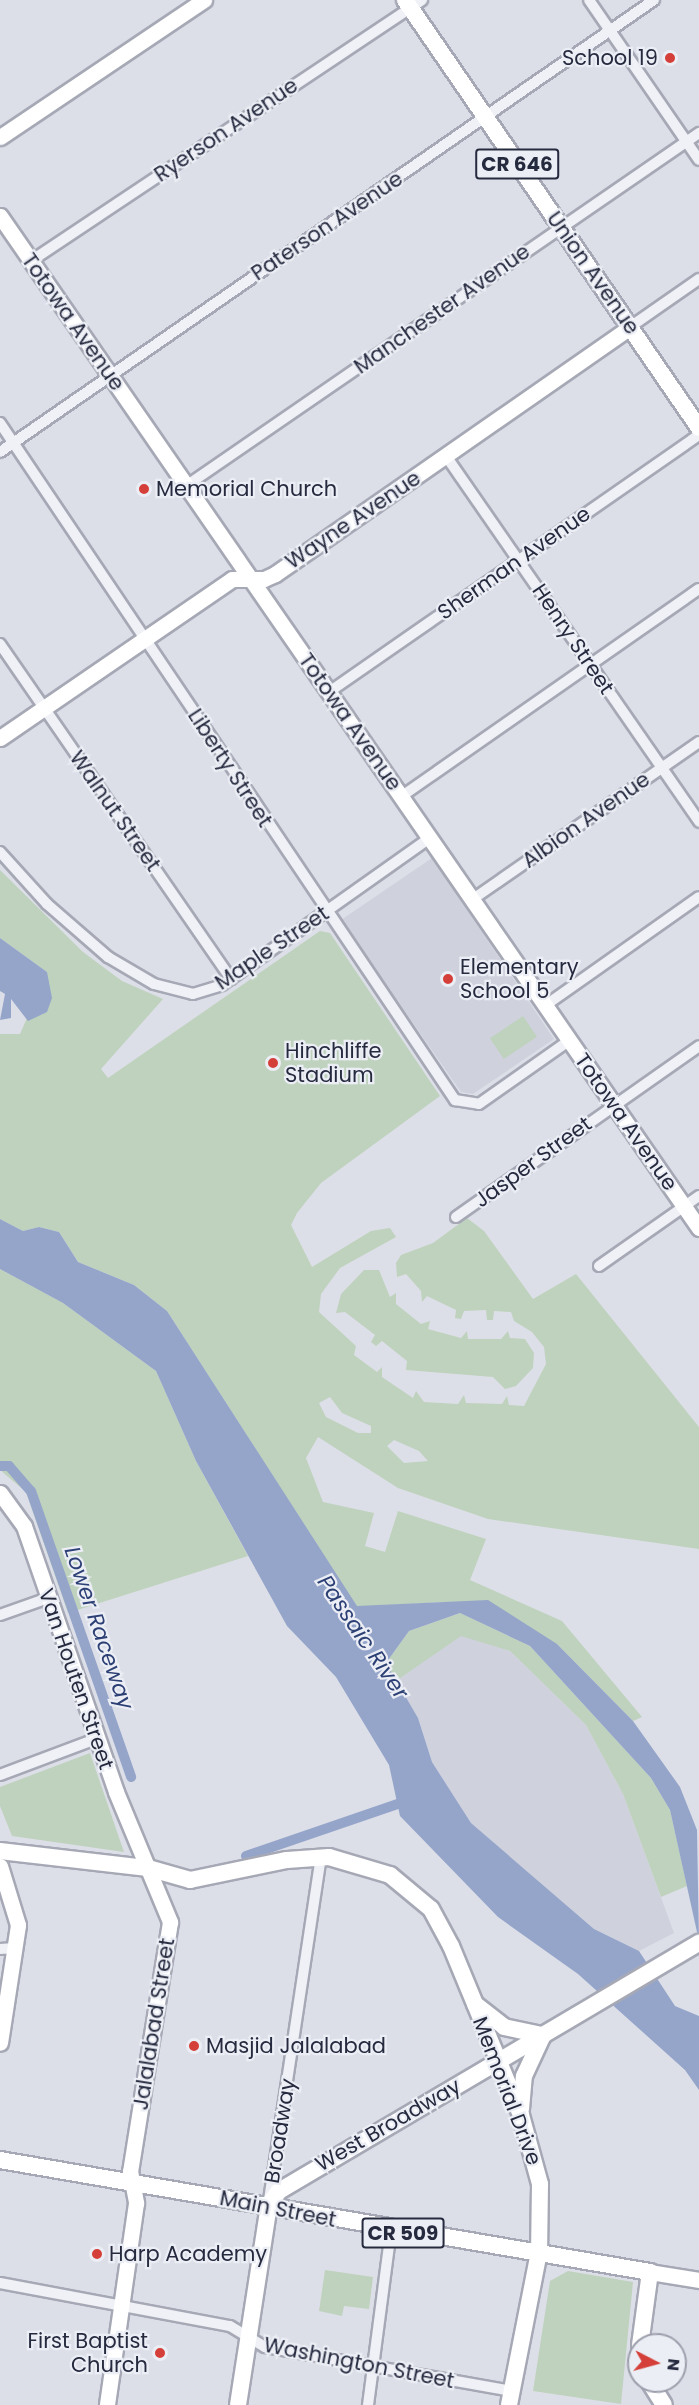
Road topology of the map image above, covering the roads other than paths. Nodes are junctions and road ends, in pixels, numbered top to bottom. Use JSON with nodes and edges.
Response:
{"nodes":[{"id":1,"x":204,"y":0,"type":"edge"},
{"id":2,"x":589,"y":0,"type":"edge"},
{"id":3,"x":654,"y":0,"type":"edge"},
{"id":4,"x":413,"y":3,"type":"edge"},
{"id":5,"x":610,"y":30,"type":"junction"},
{"id":6,"x":486,"y":119,"type":"junction"},
{"id":7,"x":699,"y":133,"type":"edge"},
{"id":8,"x":0,"y":137,"type":"edge"},
{"id":9,"x":686,"y":141,"type":"junction"},
{"id":10,"x":699,"y":160,"type":"edge"},
{"id":11,"x":0,"y":216,"type":"edge"},
{"id":12,"x":561,"y":227,"type":"junction"},
{"id":13,"x":31,"y":261,"type":"junction"},
{"id":14,"x":699,"y":279,"type":"edge"},
{"id":15,"x":630,"y":327,"type":"junction"},
{"id":16,"x":110,"y":375,"type":"junction"},
{"id":17,"x":0,"y":423,"type":"edge"},
{"id":18,"x":699,"y":428,"type":"edge"},
{"id":19,"x":699,"y":435,"type":"edge"},
{"id":20,"x":14,"y":443,"type":"junction"},
{"id":21,"x":0,"y":452,"type":"edge"},
{"id":22,"x":446,"y":456,"type":"junction"},
{"id":23,"x":186,"y":486,"type":"junction"},
{"id":24,"x":519,"y":560,"type":"junction"},
{"id":25,"x":250,"y":578,"type":"junction"},
{"id":26,"x":699,"y":589,"type":"edge"},
{"id":27,"x":145,"y":639,"type":"junction"},
{"id":28,"x":0,"y":644,"type":"edge"},
{"id":29,"x":590,"y":664,"type":"junction"},
{"id":30,"x":329,"y":692,"type":"junction"},
{"id":31,"x":44,"y":708,"type":"junction"},
{"id":32,"x":0,"y":738,"type":"edge"},
{"id":33,"x":699,"y":742,"type":"edge"},
{"id":34,"x":661,"y":768,"type":"junction"},
{"id":35,"x":402,"y":796,"type":"junction"},
{"id":36,"x":699,"y":822,"type":"edge"},
{"id":37,"x":431,"y":837,"type":"junction"},
{"id":38,"x":0,"y":852,"type":"edge"},
{"id":39,"x":699,"y":897,"type":"edge"},
{"id":40,"x":473,"y":899,"type":"junction"},
{"id":41,"x":325,"y":912,"type":"junction"},
{"id":42,"x":231,"y":979,"type":"junction"},
{"id":43,"x":546,"y":1005,"type":"junction"},
{"id":44,"x":570,"y":1040,"type":"junction"},
{"id":45,"x":699,"y":1046,"type":"edge"},
{"id":46,"x":614,"y":1105,"type":"junction"},
{"id":47,"x":699,"y":1196,"type":"edge"},
{"id":48,"x":684,"y":1206,"type":"junction"},
{"id":49,"x":456,"y":1217,"type":"dead end"},
{"id":50,"x":699,"y":1228,"type":"edge"},
{"id":51,"x":599,"y":1266,"type":"dead end"},
{"id":52,"x":0,"y":1493,"type":"edge"},
{"id":53,"x":48,"y":1598,"type":"junction"},
{"id":54,"x":0,"y":1615,"type":"edge"},
{"id":55,"x":96,"y":1739,"type":"junction"},
{"id":56,"x":0,"y":1775,"type":"edge"},
{"id":57,"x":0,"y":1851,"type":"edge"},
{"id":58,"x":321,"y":1857,"type":"junction"},
{"id":59,"x":0,"y":1866,"type":"edge"},
{"id":60,"x":148,"y":1868,"type":"junction"},
{"id":61,"x":699,"y":1943,"type":"edge"},
{"id":62,"x":8,"y":1949,"type":"edge"},
{"id":63,"x":474,"y":2004,"type":"junction"},
{"id":64,"x":543,"y":2034,"type":"junction"},
{"id":65,"x":0,"y":2043,"type":"edge"},
{"id":66,"x":497,"y":2062,"type":"junction"},
{"id":67,"x":521,"y":2115,"type":"junction"},
{"id":68,"x":0,"y":2160,"type":"edge"},
{"id":69,"x":131,"y":2184,"type":"junction"},
{"id":70,"x":269,"y":2204,"type":"junction"},
{"id":71,"x":391,"y":2231,"type":"junction"},
{"id":72,"x":539,"y":2252,"type":"junction"},
{"id":73,"x":650,"y":2272,"type":"junction"},
{"id":74,"x":698,"y":2281,"type":"edge"},
{"id":75,"x":0,"y":2283,"type":"edge"},
{"id":76,"x":122,"y":2308,"type":"junction"},
{"id":77,"x":642,"y":2333,"type":"edge"},
{"id":78,"x":248,"y":2340,"type":"junction"},
{"id":79,"x":373,"y":2367,"type":"junction"},
{"id":80,"x":510,"y":2398,"type":"edge"},
{"id":81,"x":108,"y":2405,"type":"edge"},
{"id":82,"x":238,"y":2405,"type":"edge"},
{"id":83,"x":368,"y":2405,"type":"edge"}],
"edges":[{"from":1,"to":8,"type":"street"},
{"from":2,"to":5,"type":"street"},
{"from":3,"to":5,"type":"street","name":"Paterson Avenue"},
{"from":4,"to":6,"type":"main road","name":"Union Avenue","number":"CR 646"},
{"from":4,"to":13,"type":"street","name":"Ryerson Avenue"},
{"from":5,"to":6,"type":"street","name":"Paterson Avenue"},
{"from":5,"to":9,"type":"street"},
{"from":6,"to":12,"type":"main road","name":"Union Avenue","number":"CR 646"},
{"from":6,"to":16,"type":"street","name":"Paterson Avenue"},
{"from":7,"to":9,"type":"street","name":"Manchester Avenue"},
{"from":9,"to":10,"type":"street"},
{"from":9,"to":12,"type":"street","name":"Manchester Avenue"},
{"from":11,"to":13,"type":"street","name":"Totowa Avenue"},
{"from":12,"to":15,"type":"main road","name":"Union Avenue","number":"CR 646"},
{"from":12,"to":23,"type":"street","name":"Manchester Avenue"},
{"from":13,"to":16,"type":"street","name":"Totowa Avenue"},
{"from":14,"to":15,"type":"street","name":"Wayne Avenue"},
{"from":15,"to":18,"type":"main road","name":"Union Avenue","number":"CR 646"},
{"from":15,"to":22,"type":"street","name":"Wayne Avenue"},
{"from":16,"to":20,"type":"street","name":"Paterson Avenue"},
{"from":16,"to":23,"type":"street","name":"Totowa Avenue"},
{"from":17,"to":20,"type":"street","name":"Liberty Street"},
{"from":19,"to":24,"type":"street","name":"Sherman Avenue"},
{"from":20,"to":21,"type":"street","name":"Paterson Avenue"},
{"from":20,"to":27,"type":"street","name":"Liberty Street"},
{"from":22,"to":24,"type":"street","name":"Henry Street"},
{"from":22,"to":25,"type":"street","name":"Wayne Avenue"},
{"from":23,"to":25,"type":"street","name":"Totowa Avenue"},
{"from":24,"to":29,"type":"street","name":"Henry Street"},
{"from":24,"to":30,"type":"street","name":"Sherman Avenue"},
{"from":25,"to":27,"type":"street","name":"Wayne Avenue"},
{"from":25,"to":30,"type":"street","name":"Totowa Avenue"},
{"from":26,"to":29,"type":"street"},
{"from":27,"to":31,"type":"street","name":"Wayne Avenue"},
{"from":27,"to":41,"type":"street","name":"Liberty Street"},
{"from":28,"to":31,"type":"street","name":"Walnut Street"},
{"from":29,"to":34,"type":"street","name":"Henry Street"},
{"from":29,"to":35,"type":"street"},
{"from":30,"to":35,"type":"street","name":"Totowa Avenue"},
{"from":31,"to":32,"type":"street","name":"Wayne Avenue"},
{"from":31,"to":42,"type":"street","name":"Walnut Street"},
{"from":33,"to":34,"type":"street","name":"Albion Avenue"},
{"from":34,"to":36,"type":"street","name":"Henry Street"},
{"from":34,"to":40,"type":"street","name":"Albion Avenue"},
{"from":35,"to":37,"type":"street","name":"Totowa Avenue"},
{"from":37,"to":40,"type":"street","name":"Totowa Avenue"},
{"from":37,"to":41,"type":"street","name":"Maple Street"},
{"from":38,"to":42,"type":"street","name":"Maple Street"},
{"from":39,"to":43,"type":"street"},
{"from":40,"to":43,"type":"street","name":"Totowa Avenue"},
{"from":41,"to":42,"type":"street","name":"Maple Street"},
{"from":41,"to":44,"type":"street","name":"Liberty Street"},
{"from":43,"to":44,"type":"street","name":"Totowa Avenue"},
{"from":44,"to":46,"type":"street","name":"Totowa Avenue"},
{"from":45,"to":46,"type":"street","name":"Jasper Street"},
{"from":46,"to":48,"type":"street","name":"Totowa Avenue"},
{"from":46,"to":49,"type":"street","name":"Jasper Street"},
{"from":47,"to":48,"type":"street"},
{"from":48,"to":50,"type":"street","name":"Totowa Avenue"},
{"from":48,"to":51,"type":"street"},
{"from":52,"to":53,"type":"street","name":"Van Houten Street"},
{"from":53,"to":54,"type":"street"},
{"from":53,"to":55,"type":"street","name":"Van Houten Street"},
{"from":55,"to":56,"type":"street"},
{"from":55,"to":60,"type":"street","name":"Van Houten Street"},
{"from":57,"to":60,"type":"main road"},
{"from":58,"to":60,"type":"main road"},
{"from":58,"to":63,"type":"main road","name":"Memorial Drive"},
{"from":58,"to":70,"type":"street","name":"Broadway"},
{"from":59,"to":62,"type":"street"},
{"from":60,"to":69,"type":"street","name":"Jalalabad Street"},
{"from":61,"to":64,"type":"main road","name":"West Broadway"},
{"from":62,"to":65,"type":"street"},
{"from":63,"to":64,"type":"main road"},
{"from":63,"to":66,"type":"main road","name":"Memorial Drive"},
{"from":64,"to":66,"type":"main road","name":"West Broadway"},
{"from":64,"to":67,"type":"main road"},
{"from":66,"to":67,"type":"main road","name":"Memorial Drive"},
{"from":66,"to":70,"type":"main road","name":"West Broadway"},
{"from":67,"to":72,"type":"main road","name":"Memorial Drive"},
{"from":68,"to":69,"type":"main road","name":"Main Street","number":"CR 509"},
{"from":69,"to":70,"type":"main road","name":"Main Street","number":"CR 509"},
{"from":69,"to":76,"type":"street"},
{"from":70,"to":71,"type":"main road","name":"Main Street","number":"CR 509"},
{"from":70,"to":78,"type":"main road","name":"Broadway"},
{"from":71,"to":72,"type":"main road","name":"Main Street","number":"CR 509"},
{"from":71,"to":79,"type":"street"},
{"from":72,"to":73,"type":"main road","name":"Main Street","number":"CR 509"},
{"from":72,"to":80,"type":"main road","name":"Memorial Drive"},
{"from":73,"to":74,"type":"street","name":"Main Street","number":"CR 509"},
{"from":73,"to":77,"type":"main road"},
{"from":75,"to":76,"type":"street","name":"Washington Street"},
{"from":76,"to":78,"type":"street","name":"Washington Street"},
{"from":76,"to":81,"type":"street"},
{"from":78,"to":79,"type":"street","name":"Washington Street"},
{"from":78,"to":82,"type":"main road","name":"Broadway"},
{"from":79,"to":80,"type":"street","name":"Washington Street"},
{"from":79,"to":83,"type":"street"}]}
